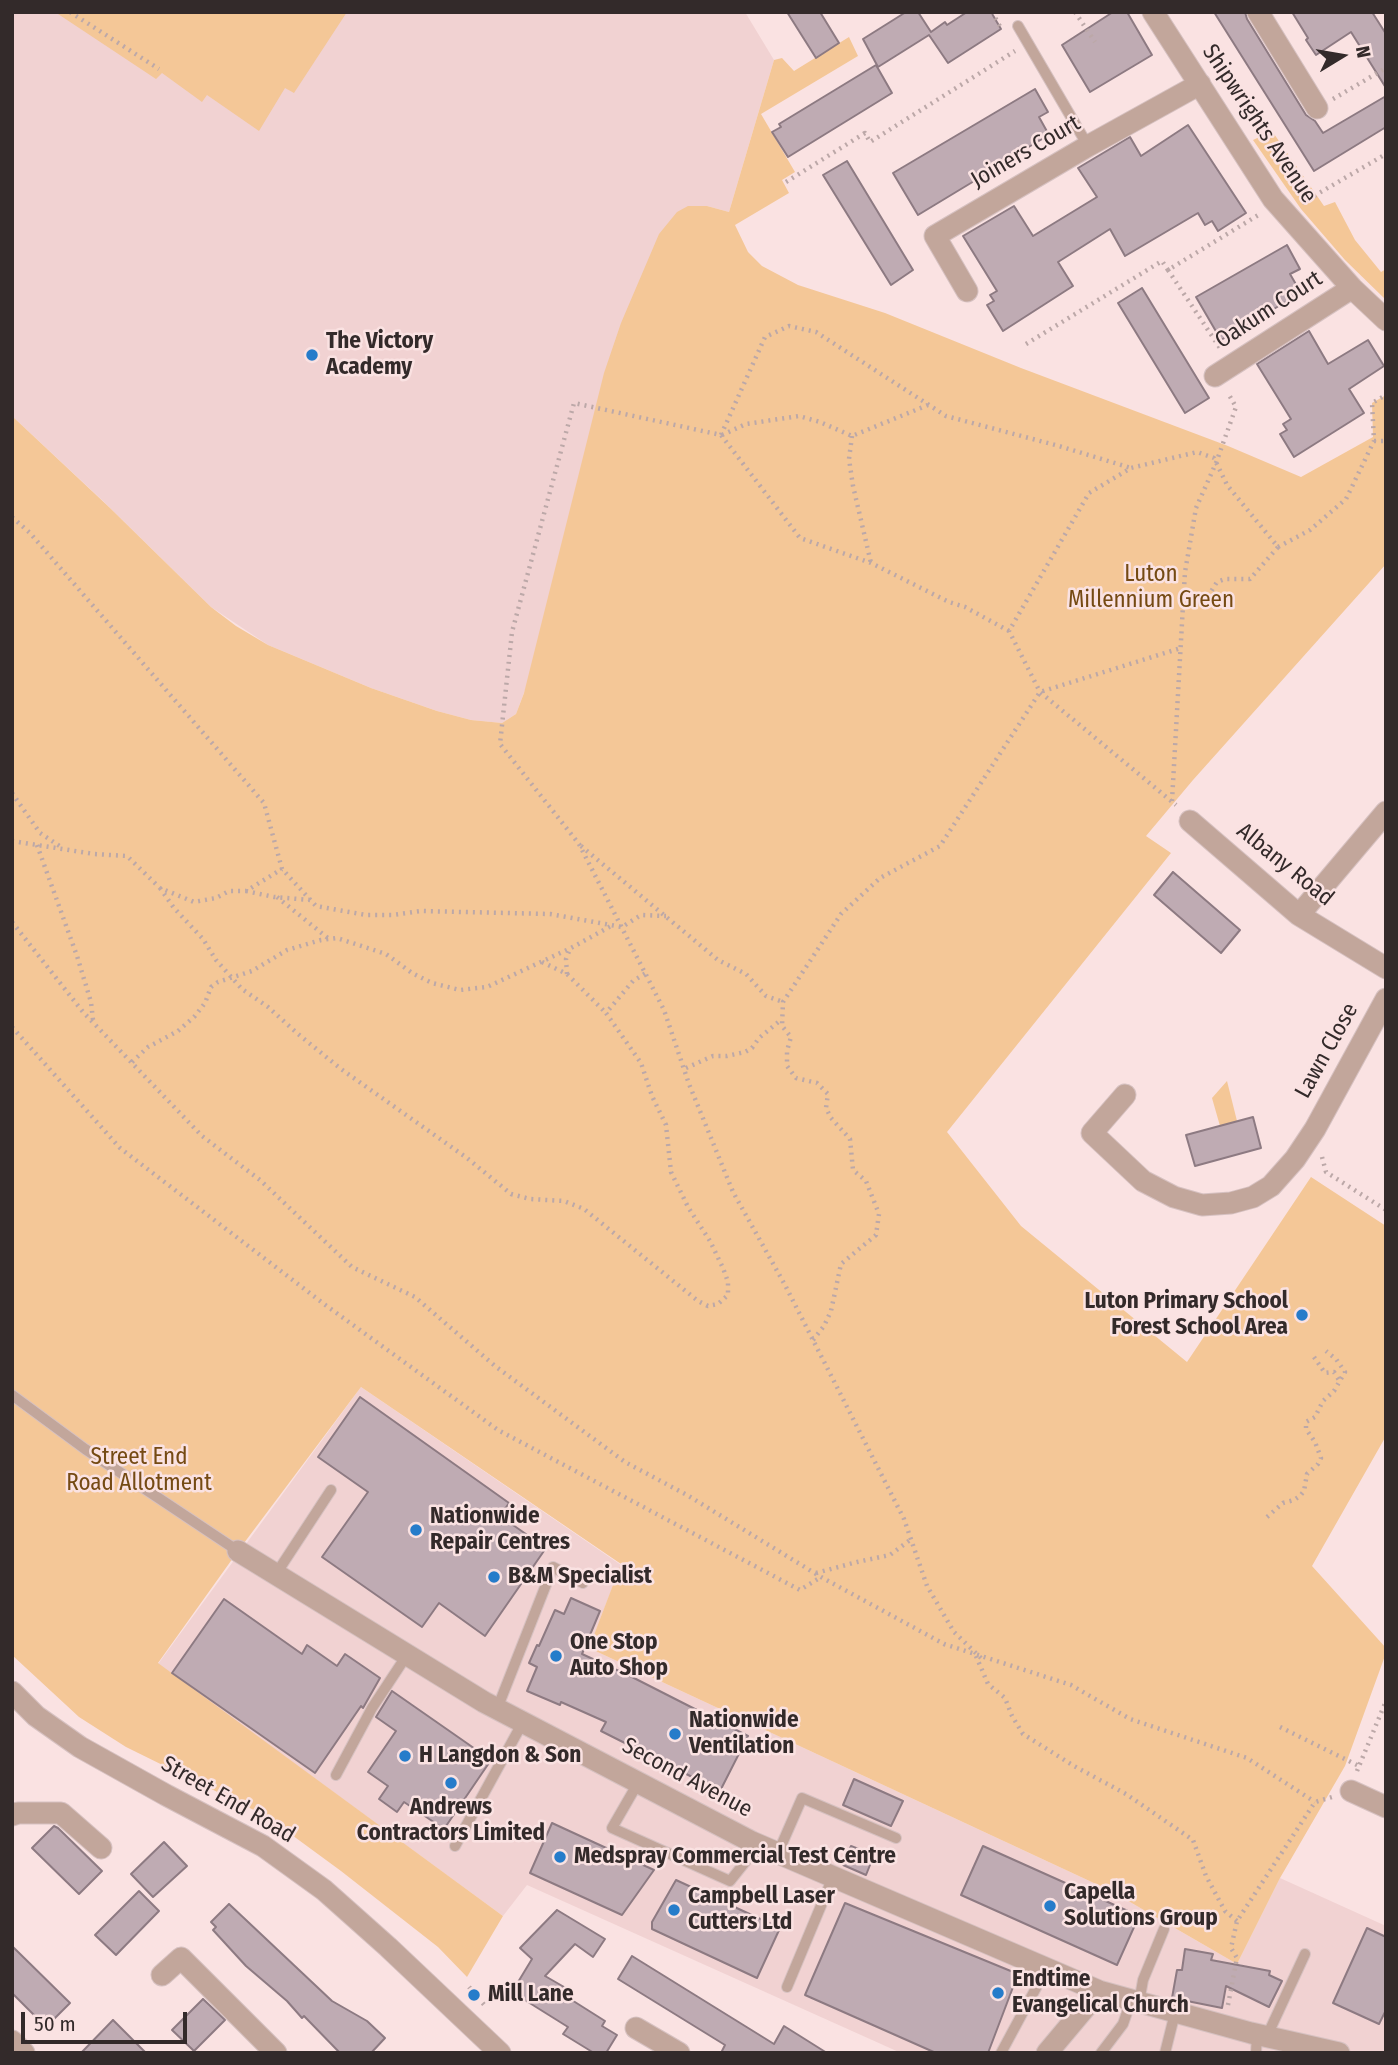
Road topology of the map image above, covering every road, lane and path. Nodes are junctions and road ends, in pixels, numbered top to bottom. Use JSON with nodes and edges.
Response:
{"nodes":[{"id":1,"x":70,"y":12,"type":"edge"},
{"id":2,"x":1075,"y":12,"type":"edge"},
{"id":3,"x":1153,"y":12,"type":"edge"},
{"id":4,"x":1258,"y":12,"type":"edge"},
{"id":5,"x":1018,"y":26,"type":"dead end"},
{"id":6,"x":1095,"y":42,"type":"dead end"},
{"id":7,"x":1015,"y":51,"type":"dead end"},
{"id":8,"x":1386,"y":68,"type":"edge"},
{"id":9,"x":159,"y":69,"type":"dead end"},
{"id":10,"x":1200,"y":84,"type":"junction"},
{"id":11,"x":1317,"y":108,"type":"joint"},
{"id":12,"x":1087,"y":146,"type":"junction"},
{"id":13,"x":1386,"y":154,"type":"edge"},
{"id":14,"x":786,"y":182,"type":"dead end"},
{"id":15,"x":1275,"y":212,"type":"junction"},
{"id":16,"x":1168,"y":270,"type":"junction"},
{"id":17,"x":1352,"y":288,"type":"junction"},
{"id":18,"x":967,"y":291,"type":"dead end"},
{"id":19,"x":1386,"y":320,"type":"edge"},
{"id":20,"x":1026,"y":344,"type":"dead end"},
{"id":21,"x":1221,"y":372,"type":"junction"},
{"id":22,"x":1386,"y":395,"type":"edge"},
{"id":23,"x":928,"y":404,"type":"junction"},
{"id":24,"x":721,"y":435,"type":"junction"},
{"id":25,"x":852,"y":436,"type":"junction"},
{"id":26,"x":1374,"y":440,"type":"junction"},
{"id":27,"x":1386,"y":441,"type":"edge"},
{"id":28,"x":1216,"y":463,"type":"junction"},
{"id":29,"x":1131,"y":468,"type":"junction"},
{"id":30,"x":12,"y":517,"type":"edge"},
{"id":31,"x":1278,"y":547,"type":"junction"},
{"id":32,"x":872,"y":564,"type":"junction"},
{"id":33,"x":1183,"y":605,"type":"junction"},
{"id":34,"x":1009,"y":631,"type":"junction"},
{"id":35,"x":1181,"y":648,"type":"junction"},
{"id":36,"x":1040,"y":692,"type":"junction"},
{"id":37,"x":12,"y":793,"type":"edge"},
{"id":38,"x":1386,"y":812,"type":"edge"},
{"id":39,"x":1190,"y":821,"type":"dead end"},
{"id":40,"x":12,"y":841,"type":"edge"},
{"id":41,"x":579,"y":844,"type":"junction"},
{"id":42,"x":37,"y":845,"type":"junction"},
{"id":43,"x":65,"y":849,"type":"junction"},
{"id":44,"x":282,"y":869,"type":"junction"},
{"id":45,"x":160,"y":888,"type":"junction"},
{"id":46,"x":246,"y":891,"type":"junction"},
{"id":47,"x":277,"y":897,"type":"junction"},
{"id":48,"x":311,"y":900,"type":"junction"},
{"id":49,"x":1299,"y":915,"type":"junction"},
{"id":50,"x":666,"y":916,"type":"junction"},
{"id":51,"x":12,"y":922,"type":"edge"},
{"id":52,"x":612,"y":925,"type":"junction"},
{"id":53,"x":622,"y":927,"type":"junction"},
{"id":54,"x":330,"y":939,"type":"junction"},
{"id":55,"x":571,"y":948,"type":"junction"},
{"id":56,"x":542,"y":962,"type":"junction"},
{"id":57,"x":1386,"y":968,"type":"edge"},
{"id":58,"x":646,"y":973,"type":"junction"},
{"id":59,"x":567,"y":974,"type":"junction"},
{"id":60,"x":232,"y":978,"type":"junction"},
{"id":61,"x":1386,"y":999,"type":"edge"},
{"id":62,"x":783,"y":1002,"type":"junction"},
{"id":63,"x":606,"y":1013,"type":"junction"},
{"id":64,"x":782,"y":1019,"type":"junction"},
{"id":65,"x":93,"y":1022,"type":"junction"},
{"id":66,"x":12,"y":1027,"type":"edge"},
{"id":67,"x":132,"y":1062,"type":"junction"},
{"id":68,"x":685,"y":1068,"type":"junction"},
{"id":69,"x":1125,"y":1095,"type":"dead end"},
{"id":70,"x":1315,"y":1129,"type":"junction"},
{"id":71,"x":1386,"y":1210,"type":"edge"},
{"id":72,"x":813,"y":1340,"type":"junction"},
{"id":73,"x":1326,"y":1351,"type":"dead end"},
{"id":74,"x":1314,"y":1357,"type":"dead end"},
{"id":75,"x":1339,"y":1380,"type":"junction"},
{"id":76,"x":12,"y":1395,"type":"edge"},
{"id":77,"x":331,"y":1490,"type":"dead end"},
{"id":78,"x":1268,"y":1517,"type":"dead end"},
{"id":79,"x":910,"y":1540,"type":"junction"},
{"id":80,"x":238,"y":1551,"type":"joint"},
{"id":81,"x":276,"y":1574,"type":"junction"},
{"id":82,"x":815,"y":1574,"type":"junction"},
{"id":83,"x":821,"y":1577,"type":"junction"},
{"id":84,"x":583,"y":1583,"type":"dead end"},
{"id":85,"x":407,"y":1655,"type":"junction"},
{"id":86,"x":978,"y":1657,"type":"junction"},
{"id":87,"x":12,"y":1692,"type":"edge"},
{"id":88,"x":1386,"y":1701,"type":"edge"},
{"id":89,"x":497,"y":1709,"type":"junction"},
{"id":90,"x":523,"y":1722,"type":"junction"},
{"id":91,"x":1280,"y":1727,"type":"dead end"},
{"id":92,"x":1359,"y":1766,"type":"junction"},
{"id":93,"x":336,"y":1774,"type":"dead end"},
{"id":94,"x":638,"y":1783,"type":"junction"},
{"id":95,"x":1350,"y":1791,"type":"junction"},
{"id":96,"x":1315,"y":1802,"type":"junction"},
{"id":97,"x":1386,"y":1807,"type":"edge"},
{"id":98,"x":12,"y":1815,"type":"edge"},
{"id":99,"x":896,"y":1838,"type":"dead end"},
{"id":100,"x":752,"y":1842,"type":"junction"},
{"id":101,"x":455,"y":1846,"type":"dead end"},
{"id":102,"x":101,"y":1848,"type":"dead end"},
{"id":103,"x":778,"y":1853,"type":"junction"},
{"id":104,"x":832,"y":1877,"type":"junction"},
{"id":105,"x":1237,"y":1921,"type":"junction"},
{"id":106,"x":1164,"y":1929,"type":"dead end"},
{"id":107,"x":1305,"y":1954,"type":"dead end"},
{"id":108,"x":1045,"y":1968,"type":"junction"},
{"id":109,"x":162,"y":1975,"type":"dead end"},
{"id":110,"x":787,"y":1987,"type":"dead end"},
{"id":111,"x":1099,"y":1991,"type":"junction"},
{"id":112,"x":1135,"y":2002,"type":"junction"},
{"id":113,"x":1175,"y":2013,"type":"junction"},
{"id":114,"x":1224,"y":2025,"type":"junction"},
{"id":115,"x":636,"y":2028,"type":"dead end"},
{"id":116,"x":12,"y":2041,"type":"edge"},
{"id":117,"x":1260,"y":2041,"type":"edge"},
{"id":118,"x":24,"y":2053,"type":"edge"},
{"id":119,"x":276,"y":2053,"type":"edge"},
{"id":120,"x":500,"y":2053,"type":"edge"},
{"id":121,"x":679,"y":2053,"type":"edge"},
{"id":122,"x":1001,"y":2053,"type":"edge"},
{"id":123,"x":1047,"y":2053,"type":"edge"},
{"id":124,"x":1101,"y":2053,"type":"edge"},
{"id":125,"x":1165,"y":2053,"type":"edge"},
{"id":126,"x":1339,"y":2053,"type":"edge"}],
"edges":[{"from":1,"to":9,"type":"path"},
{"from":2,"to":6,"type":"path"},
{"from":3,"to":10,"type":"street","name":"Shipwrights Avenue"},
{"from":4,"to":11,"type":"street"},
{"from":5,"to":12,"type":"lane"},
{"from":7,"to":14,"type":"path"},
{"from":8,"to":11,"type":"path"},
{"from":10,"to":12,"type":"street","name":"Joiners Court"},
{"from":10,"to":15,"type":"street","name":"Shipwrights Avenue"},
{"from":12,"to":18,"type":"street","name":"Joiners Court"},
{"from":13,"to":15,"type":"path"},
{"from":15,"to":16,"type":"path"},
{"from":15,"to":17,"type":"street","name":"Shipwrights Avenue"},
{"from":16,"to":20,"type":"path"},
{"from":16,"to":21,"type":"path"},
{"from":17,"to":19,"type":"street","name":"Shipwrights Avenue"},
{"from":17,"to":21,"type":"street","name":"Oakum Court"},
{"from":21,"to":28,"type":"path"},
{"from":22,"to":26,"type":"path"},
{"from":23,"to":24,"type":"path"},
{"from":23,"to":25,"type":"path"},
{"from":23,"to":29,"type":"path"},
{"from":24,"to":25,"type":"path"},
{"from":24,"to":32,"type":"path"},
{"from":24,"to":41,"type":"path"},
{"from":25,"to":32,"type":"path"},
{"from":26,"to":27,"type":"path"},
{"from":26,"to":31,"type":"path"},
{"from":28,"to":29,"type":"path"},
{"from":28,"to":31,"type":"path"},
{"from":28,"to":33,"type":"path"},
{"from":29,"to":34,"type":"path"},
{"from":30,"to":44,"type":"path"},
{"from":31,"to":33,"type":"path"},
{"from":32,"to":34,"type":"path"},
{"from":33,"to":35,"type":"path"},
{"from":34,"to":36,"type":"path"},
{"from":35,"to":36,"type":"path"},
{"from":35,"to":36,"type":"path"},
{"from":36,"to":62,"type":"path"},
{"from":37,"to":43,"type":"path"},
{"from":38,"to":49,"type":"street"},
{"from":39,"to":49,"type":"street","name":"Albany Road"},
{"from":40,"to":42,"type":"path"},
{"from":41,"to":50,"type":"path"},
{"from":41,"to":53,"type":"path"},
{"from":42,"to":43,"type":"path"},
{"from":42,"to":65,"type":"path"},
{"from":43,"to":45,"type":"path"},
{"from":44,"to":46,"type":"path"},
{"from":44,"to":48,"type":"path"},
{"from":45,"to":46,"type":"path"},
{"from":45,"to":60,"type":"path"},
{"from":46,"to":47,"type":"path"},
{"from":47,"to":48,"type":"path"},
{"from":47,"to":54,"type":"path"},
{"from":48,"to":52,"type":"path"},
{"from":49,"to":57,"type":"street","name":"Albany Road"},
{"from":50,"to":53,"type":"path"},
{"from":50,"to":62,"type":"path"},
{"from":51,"to":65,"type":"path"},
{"from":52,"to":53,"type":"path"},
{"from":52,"to":55,"type":"path"},
{"from":53,"to":58,"type":"path"},
{"from":54,"to":56,"type":"path"},
{"from":54,"to":60,"type":"path"},
{"from":55,"to":56,"type":"path"},
{"from":55,"to":59,"type":"path"},
{"from":56,"to":59,"type":"path"},
{"from":58,"to":63,"type":"path"},
{"from":58,"to":68,"type":"path"},
{"from":59,"to":63,"type":"path"},
{"from":60,"to":63,"type":"path"},
{"from":60,"to":67,"type":"path"},
{"from":61,"to":70,"type":"street","name":"Lawn Close"},
{"from":62,"to":64,"type":"path"},
{"from":64,"to":68,"type":"path"},
{"from":64,"to":72,"type":"path"},
{"from":65,"to":67,"type":"path"},
{"from":66,"to":83,"type":"path"},
{"from":67,"to":82,"type":"path"},
{"from":68,"to":72,"type":"path"},
{"from":69,"to":70,"type":"street","name":"Lawn Close"},
{"from":70,"to":71,"type":"path","name":"Lawn Close"},
{"from":72,"to":79,"type":"path"},
{"from":73,"to":75,"type":"path"},
{"from":74,"to":75,"type":"path"},
{"from":75,"to":78,"type":"path"},
{"from":76,"to":80,"type":"lane"},
{"from":77,"to":81,"type":"lane"},
{"from":79,"to":82,"type":"path"},
{"from":79,"to":86,"type":"path"},
{"from":80,"to":81,"type":"street","name":"Second Avenue"},
{"from":81,"to":85,"type":"street","name":"Second Avenue"},
{"from":82,"to":83,"type":"path"},
{"from":83,"to":86,"type":"path"},
{"from":84,"to":89,"type":"lane"},
{"from":85,"to":89,"type":"street","name":"Second Avenue"},
{"from":85,"to":93,"type":"lane"},
{"from":86,"to":96,"type":"path"},
{"from":86,"to":105,"type":"path"},
{"from":87,"to":120,"type":"street","name":"Street End Road"},
{"from":88,"to":92,"type":"path"},
{"from":89,"to":90,"type":"street","name":"Second Avenue"},
{"from":90,"to":94,"type":"street","name":"Second Avenue"},
{"from":90,"to":101,"type":"lane"},
{"from":91,"to":92,"type":"path"},
{"from":92,"to":95,"type":"path"},
{"from":94,"to":100,"type":"street","name":"Second Avenue"},
{"from":94,"to":100,"type":"lane"},
{"from":95,"to":96,"type":"path"},
{"from":95,"to":97,"type":"street"},
{"from":96,"to":105,"type":"path"},
{"from":98,"to":102,"type":"street"},
{"from":99,"to":103,"type":"lane"},
{"from":100,"to":103,"type":"street","name":"Second Avenue"},
{"from":103,"to":104,"type":"street","name":"Second Avenue"},
{"from":104,"to":108,"type":"street","name":"Second Avenue"},
{"from":104,"to":110,"type":"lane"},
{"from":105,"to":114,"type":"path"},
{"from":106,"to":112,"type":"lane"},
{"from":107,"to":117,"type":"lane"},
{"from":108,"to":111,"type":"street","name":"Second Avenue"},
{"from":108,"to":122,"type":"lane"},
{"from":109,"to":119,"type":"street"},
{"from":111,"to":112,"type":"street","name":"Second Avenue"},
{"from":111,"to":123,"type":"street"},
{"from":112,"to":113,"type":"street","name":"Second Avenue"},
{"from":112,"to":124,"type":"lane"},
{"from":113,"to":114,"type":"street","name":"Second Avenue"},
{"from":113,"to":125,"type":"lane"},
{"from":114,"to":117,"type":"street","name":"Second Avenue"},
{"from":115,"to":121,"type":"street"},
{"from":116,"to":118,"type":"street"},
{"from":117,"to":126,"type":"street","name":"Second Avenue"}]}
